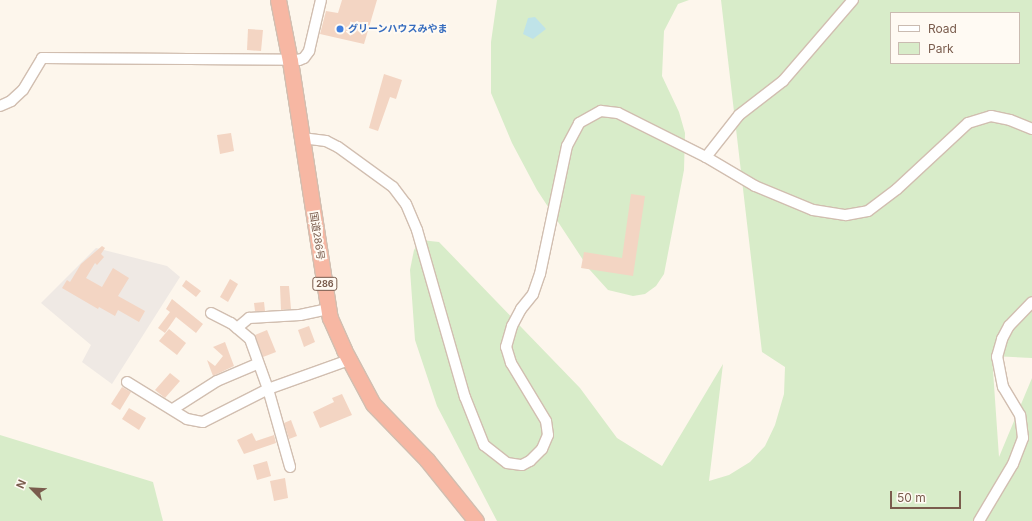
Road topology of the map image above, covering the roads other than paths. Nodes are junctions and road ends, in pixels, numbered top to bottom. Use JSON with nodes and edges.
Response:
{"nodes":[{"id":1,"x":278,"y":0,"type":"edge"},
{"id":2,"x":321,"y":0,"type":"edge"},
{"id":3,"x":853,"y":0,"type":"edge"},
{"id":4,"x":290,"y":61,"type":"junction"},
{"id":5,"x":0,"y":106,"type":"edge"},
{"id":6,"x":1032,"y":129,"type":"edge"},
{"id":7,"x":302,"y":138,"type":"junction"},
{"id":8,"x":706,"y":157,"type":"junction"},
{"id":9,"x":1032,"y":302,"type":"edge"},
{"id":10,"x":329,"y":309,"type":"junction"},
{"id":11,"x":211,"y":313,"type":"dead end"},
{"id":12,"x":237,"y":328,"type":"junction"},
{"id":13,"x":349,"y":360,"type":"junction"},
{"id":14,"x":257,"y":364,"type":"junction"},
{"id":15,"x":127,"y":382,"type":"dead end"},
{"id":16,"x":268,"y":389,"type":"junction"},
{"id":17,"x":173,"y":409,"type":"junction"},
{"id":18,"x":290,"y":467,"type":"dead end"},
{"id":19,"x":476,"y":521,"type":"edge"},
{"id":20,"x":979,"y":521,"type":"edge"}],
"edges":[{"from":1,"to":4,"type":"highway","name":"国道286号","number":"286"},
{"from":2,"to":4,"type":"street"},
{"from":3,"to":8,"type":"street"},
{"from":4,"to":5,"type":"street"},
{"from":4,"to":7,"type":"highway","name":"国道286号","number":"286"},
{"from":6,"to":8,"type":"street"},
{"from":7,"to":8,"type":"street"},
{"from":7,"to":10,"type":"highway","name":"国道286号","number":"286"},
{"from":9,"to":20,"type":"street"},
{"from":10,"to":12,"type":"street"},
{"from":10,"to":13,"type":"highway","name":"国道286号","number":"286"},
{"from":11,"to":12,"type":"street"},
{"from":12,"to":14,"type":"street"},
{"from":13,"to":16,"type":"street"},
{"from":13,"to":19,"type":"highway","name":"国道286号","number":"286"},
{"from":14,"to":16,"type":"street"},
{"from":14,"to":17,"type":"street"},
{"from":15,"to":17,"type":"street"},
{"from":16,"to":17,"type":"street"},
{"from":16,"to":18,"type":"street"}]}
